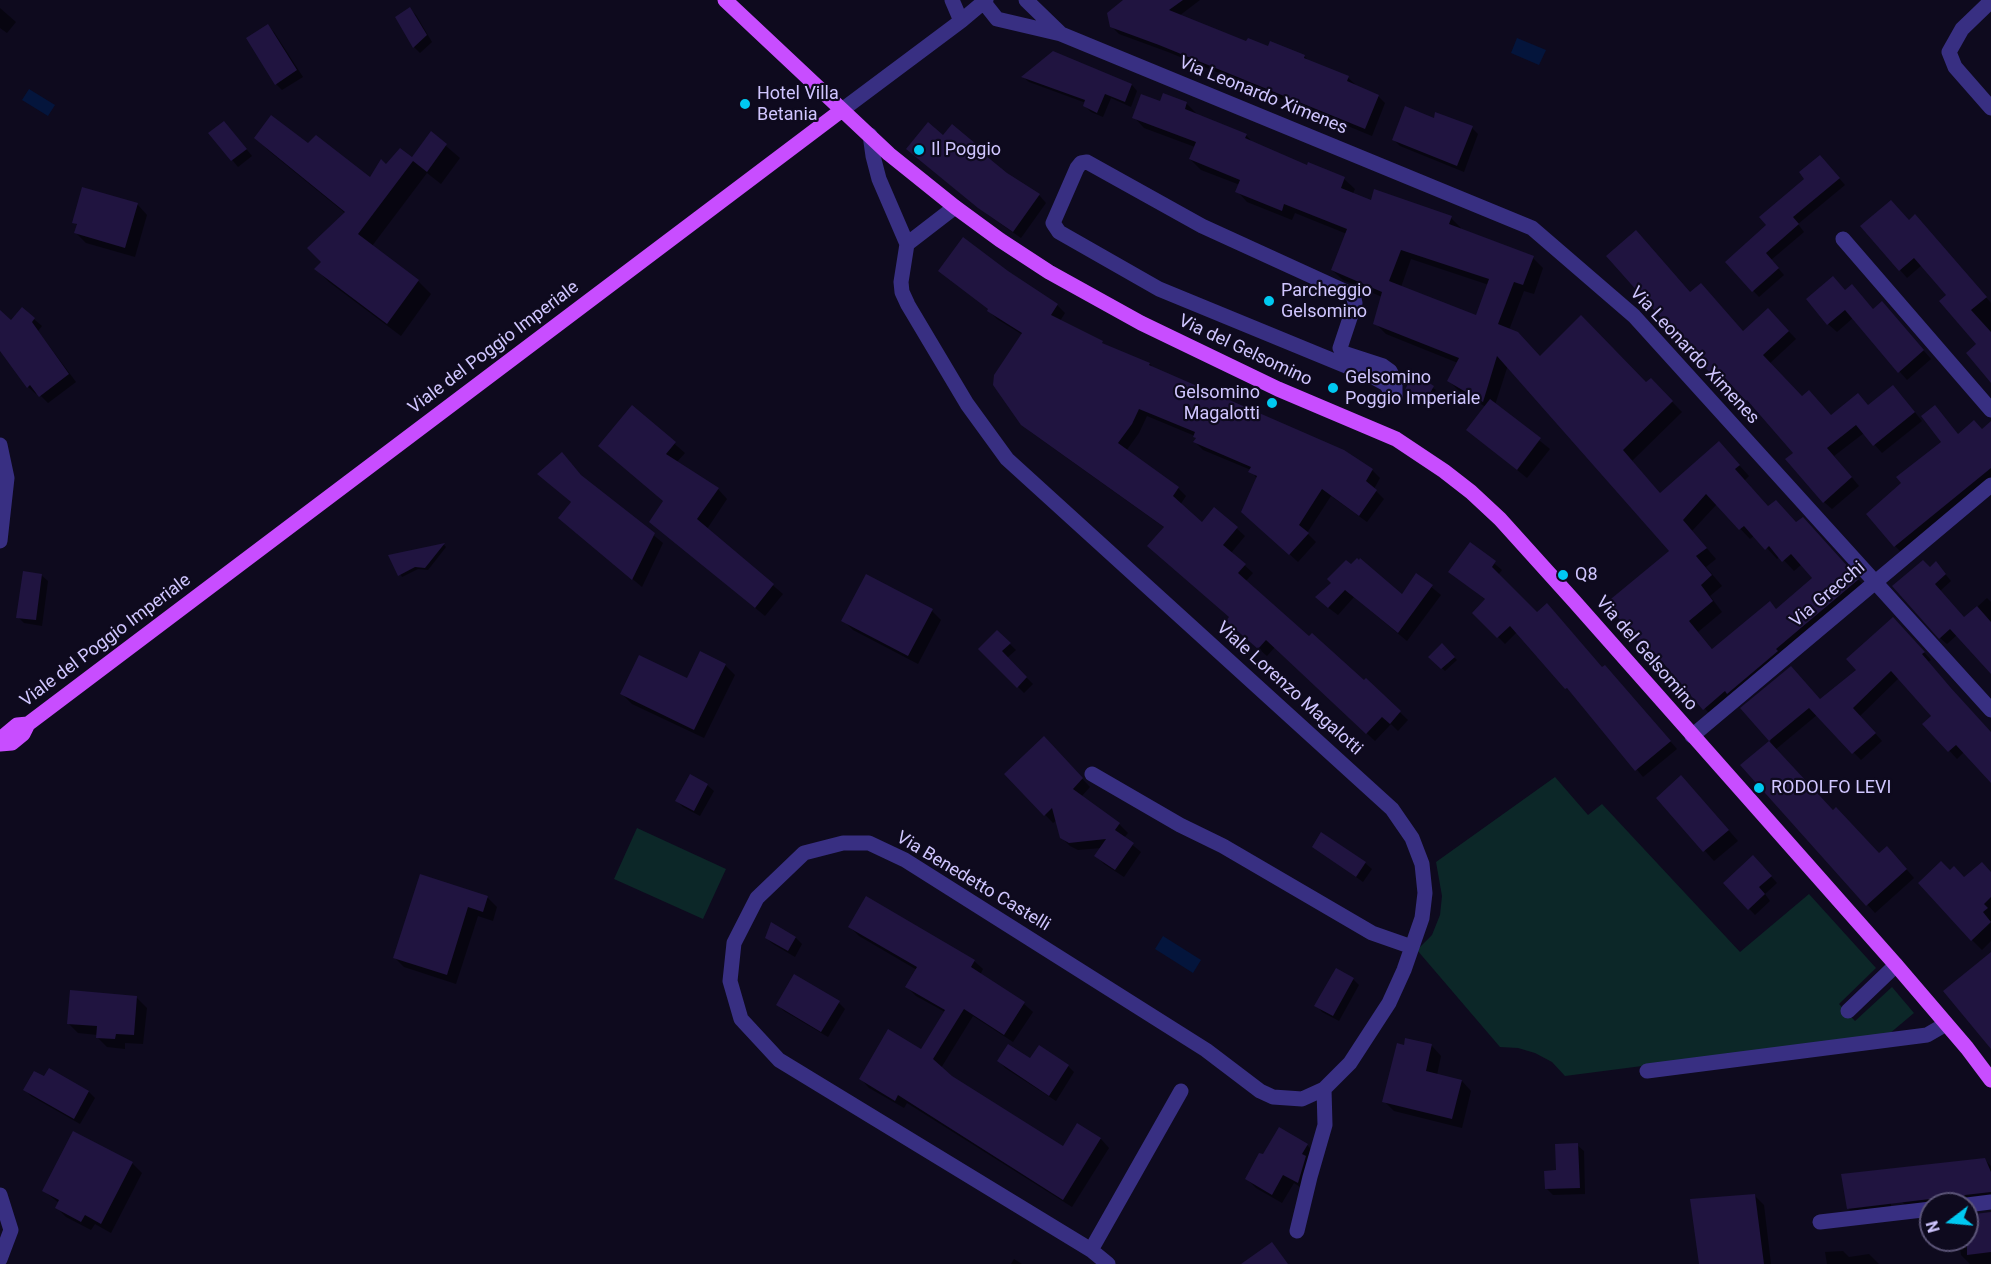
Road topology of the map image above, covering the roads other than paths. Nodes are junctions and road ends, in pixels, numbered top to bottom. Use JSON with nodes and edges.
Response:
{"nodes":[{"id":1,"x":725,"y":0,"type":"edge"},
{"id":2,"x":952,"y":0,"type":"edge"},
{"id":3,"x":1026,"y":0,"type":"edge"},
{"id":4,"x":984,"y":1,"type":"edge"},
{"id":5,"x":1991,"y":1,"type":"edge"},
{"id":6,"x":961,"y":21,"type":"junction"},
{"id":7,"x":1061,"y":34,"type":"junction"},
{"id":8,"x":1991,"y":108,"type":"edge"},
{"id":9,"x":842,"y":110,"type":"junction"},
{"id":10,"x":870,"y":135,"type":"junction"},
{"id":11,"x":1077,"y":168,"type":"joint"},
{"id":12,"x":955,"y":207,"type":"junction"},
{"id":13,"x":1844,"y":239,"type":"dead end"},
{"id":14,"x":907,"y":244,"type":"junction"},
{"id":15,"x":1991,"y":410,"type":"edge"},
{"id":16,"x":0,"y":445,"type":"edge"},
{"id":17,"x":1991,"y":485,"type":"edge"},
{"id":18,"x":0,"y":541,"type":"edge"},
{"id":19,"x":1874,"y":582,"type":"junction"},
{"id":20,"x":1991,"y":710,"type":"edge"},
{"id":21,"x":1692,"y":736,"type":"junction"},
{"id":22,"x":0,"y":744,"type":"edge"},
{"id":23,"x":1092,"y":774,"type":"dead end"},
{"id":24,"x":1412,"y":947,"type":"junction"},
{"id":25,"x":1896,"y":965,"type":"junction"},
{"id":26,"x":1848,"y":1011,"type":"dead end"},
{"id":27,"x":1946,"y":1023,"type":"junction"},
{"id":28,"x":1206,"y":1050,"type":"joint"},
{"id":29,"x":1647,"y":1071,"type":"dead end"},
{"id":30,"x":1991,"y":1080,"type":"edge"},
{"id":31,"x":1324,"y":1089,"type":"junction"},
{"id":32,"x":1181,"y":1091,"type":"dead end"},
{"id":33,"x":0,"y":1195,"type":"edge"},
{"id":34,"x":1919,"y":1210,"type":"edge"},
{"id":35,"x":1820,"y":1221,"type":"dead end"},
{"id":36,"x":1297,"y":1231,"type":"dead end"},
{"id":37,"x":1091,"y":1250,"type":"junction"},
{"id":38,"x":0,"y":1259,"type":"edge"},
{"id":39,"x":1108,"y":1264,"type":"edge"}],
"edges":[{"from":1,"to":9,"type":"main road","name":"Via del Gelsomino"},
{"from":2,"to":6,"type":"street"},
{"from":3,"to":7,"type":"street","name":"Via Leonardo Ximenes"},
{"from":4,"to":6,"type":"street","name":"Viale del Poggio Imperiale"},
{"from":4,"to":7,"type":"street","name":"Via Leonardo Ximenes"},
{"from":5,"to":8,"type":"street"},
{"from":6,"to":9,"type":"street","name":"Viale del Poggio Imperiale"},
{"from":7,"to":19,"type":"street","name":"Via Leonardo Ximenes"},
{"from":9,"to":10,"type":"main road","name":"Via del Gelsomino"},
{"from":9,"to":22,"type":"main road","name":"Viale del Poggio Imperiale"},
{"from":10,"to":12,"type":"main road","name":"Via del Gelsomino"},
{"from":10,"to":14,"type":"street"},
{"from":11,"to":11,"type":"street"},
{"from":12,"to":14,"type":"street"},
{"from":12,"to":21,"type":"main road","name":"Via del Gelsomino"},
{"from":13,"to":15,"type":"street"},
{"from":14,"to":24,"type":"street","name":"Viale Lorenzo Magalotti"},
{"from":16,"to":18,"type":"street"},
{"from":17,"to":19,"type":"street","name":"Via Grecchi"},
{"from":19,"to":20,"type":"street","name":"Via Leonardo Ximenes"},
{"from":19,"to":21,"type":"street","name":"Via Grecchi"},
{"from":21,"to":25,"type":"main road","name":"Via del Gelsomino"},
{"from":23,"to":24,"type":"street"},
{"from":24,"to":31,"type":"street","name":"Viale Lorenzo Magalotti"},
{"from":25,"to":26,"type":"street"},
{"from":25,"to":27,"type":"main road","name":"Via del Gelsomino"},
{"from":27,"to":29,"type":"street"},
{"from":27,"to":30,"type":"main road","name":"Via del Gelsomino"},
{"from":28,"to":31,"type":"street","name":"Viale Lorenzo Magalotti"},
{"from":28,"to":37,"type":"street","name":"Via Benedetto Castelli"},
{"from":31,"to":36,"type":"street"},
{"from":32,"to":37,"type":"street"},
{"from":33,"to":38,"type":"street"},
{"from":34,"to":35,"type":"street"},
{"from":37,"to":39,"type":"street","name":"Via Benedetto Castelli"}]}
